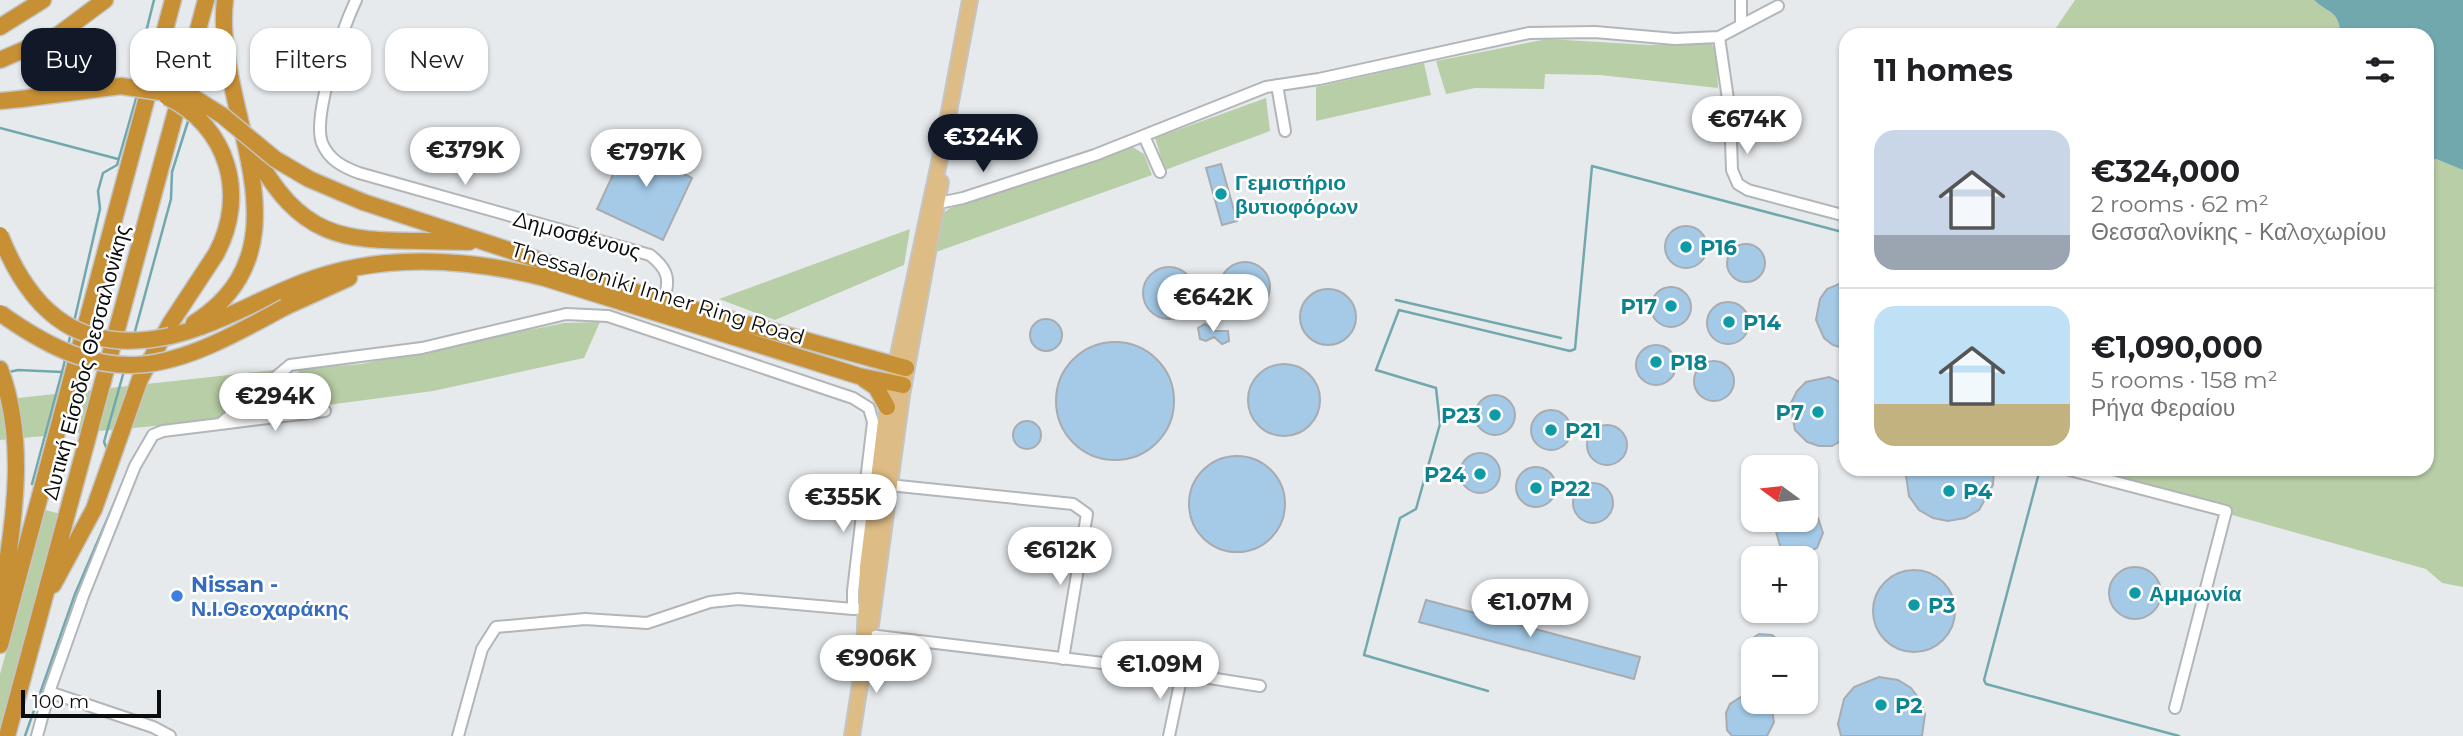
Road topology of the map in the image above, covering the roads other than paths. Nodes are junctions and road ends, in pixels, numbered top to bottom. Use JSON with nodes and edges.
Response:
{"nodes":[{"id":1,"x":43,"y":0,"type":"edge"},
{"id":2,"x":105,"y":0,"type":"edge"},
{"id":3,"x":173,"y":0,"type":"edge"},
{"id":4,"x":206,"y":0,"type":"edge"},
{"id":5,"x":225,"y":0,"type":"edge"},
{"id":6,"x":356,"y":0,"type":"edge"},
{"id":7,"x":970,"y":0,"type":"edge"},
{"id":8,"x":1741,"y":0,"type":"edge"},
{"id":9,"x":1778,"y":6,"type":"dead end"},
{"id":10,"x":1741,"y":23,"type":"junction"},
{"id":11,"x":0,"y":27,"type":"edge"},
{"id":12,"x":1718,"y":37,"type":"junction"},
{"id":13,"x":0,"y":60,"type":"edge"},
{"id":14,"x":1277,"y":85,"type":"junction"},
{"id":15,"x":155,"y":92,"type":"junction"},
{"id":16,"x":0,"y":101,"type":"edge"},
{"id":17,"x":1286,"y":131,"type":"dead end"},
{"id":18,"x":1144,"y":136,"type":"junction"},
{"id":19,"x":246,"y":137,"type":"junction"},
{"id":20,"x":943,"y":144,"type":"junction"},
{"id":21,"x":1160,"y":172,"type":"dead end"},
{"id":22,"x":938,"y":208,"type":"junction"},
{"id":23,"x":1839,"y":214,"type":"edge"},
{"id":24,"x":0,"y":235,"type":"edge"},
{"id":25,"x":506,"y":248,"type":"junction"},
{"id":26,"x":391,"y":264,"type":"junction"},
{"id":27,"x":663,"y":301,"type":"junction"},
{"id":28,"x":0,"y":313,"type":"edge"},
{"id":29,"x":170,"y":337,"type":"junction"},
{"id":30,"x":900,"y":367,"type":"junction"},
{"id":31,"x":1,"y":371,"type":"edge"},
{"id":32,"x":859,"y":376,"type":"junction"},
{"id":33,"x":897,"y":384,"type":"junction"},
{"id":34,"x":853,"y":398,"type":"junction"},
{"id":35,"x":887,"y":407,"type":"junction"},
{"id":36,"x":325,"y":411,"type":"dead end"},
{"id":37,"x":220,"y":424,"type":"junction"},
{"id":38,"x":2092,"y":476,"type":"edge"},
{"id":39,"x":889,"y":485,"type":"junction"},
{"id":40,"x":43,"y":602,"type":"junction"},
{"id":41,"x":0,"y":608,"type":"edge"},
{"id":42,"x":864,"y":609,"type":"junction"},
{"id":43,"x":869,"y":635,"type":"junction"},
{"id":44,"x":0,"y":645,"type":"edge"},
{"id":45,"x":865,"y":650,"type":"junction"},
{"id":46,"x":1063,"y":659,"type":"junction"},
{"id":47,"x":1182,"y":674,"type":"junction"},
{"id":48,"x":1260,"y":686,"type":"dead end"},
{"id":49,"x":49,"y":692,"type":"junction"},
{"id":50,"x":2175,"y":708,"type":"dead end"},
{"id":51,"x":7,"y":736,"type":"edge"},
{"id":52,"x":37,"y":736,"type":"edge"},
{"id":53,"x":170,"y":736,"type":"edge"},
{"id":54,"x":458,"y":736,"type":"edge"},
{"id":55,"x":852,"y":736,"type":"edge"},
{"id":56,"x":1169,"y":736,"type":"edge"}],
"edges":[{"from":1,"to":11,"type":"highway"},
{"from":2,"to":13,"type":"highway"},
{"from":3,"to":44,"type":"highway","name":"Δυτική Είσοδος Θεσσαλονίκης"},
{"from":4,"to":40,"type":"highway","name":"Δυτική Είσοδος Θεσσαλονίκης"},
{"from":5,"to":19,"type":"highway"},
{"from":6,"to":27,"type":"street","name":"Δημοσθένους"},
{"from":7,"to":20,"type":"main road"},
{"from":8,"to":10,"type":"street"},
{"from":9,"to":10,"type":"street"},
{"from":10,"to":12,"type":"street"},
{"from":12,"to":14,"type":"street"},
{"from":12,"to":23,"type":"street"},
{"from":14,"to":17,"type":"street"},
{"from":14,"to":18,"type":"street"},
{"from":15,"to":16,"type":"highway","name":"Thessaloniki Inner Ring Road","bridge":true},
{"from":15,"to":25,"type":"highway","name":"Thessaloniki Inner Ring Road","bridge":true},
{"from":15,"to":40,"type":"highway","bridge":true},
{"from":18,"to":21,"type":"street"},
{"from":18,"to":22,"type":"street"},
{"from":19,"to":25,"type":"highway"},
{"from":19,"to":29,"type":"highway"},
{"from":20,"to":22,"type":"main road"},
{"from":20,"to":30,"type":"main road"},
{"from":22,"to":30,"type":"main road"},
{"from":24,"to":29,"type":"highway","name":"Thessaloniki Inner Ring Road","bridge":true},
{"from":25,"to":27,"type":"highway","name":"Thessaloniki Inner Ring Road"},
{"from":26,"to":28,"type":"highway","bridge":true},
{"from":26,"to":29,"type":"highway","name":"Thessaloniki Inner Ring Road"},
{"from":26,"to":32,"type":"highway","name":"Thessaloniki Inner Ring Road"},
{"from":27,"to":30,"type":"highway","name":"Thessaloniki Inner Ring Road"},
{"from":30,"to":33,"type":"main road"},
{"from":31,"to":41,"type":"highway"},
{"from":32,"to":33,"type":"highway","name":"Thessaloniki Inner Ring Road"},
{"from":32,"to":34,"type":"street"},
{"from":32,"to":35,"type":"highway"},
{"from":33,"to":35,"type":"main road"},
{"from":33,"to":39,"type":"main road"},
{"from":34,"to":37,"type":"street"},
{"from":34,"to":42,"type":"street"},
{"from":35,"to":42,"type":"main road"},
{"from":36,"to":37,"type":"street"},
{"from":37,"to":49,"type":"street"},
{"from":38,"to":50,"type":"street"},
{"from":39,"to":42,"type":"main road"},
{"from":39,"to":46,"type":"street"},
{"from":40,"to":51,"type":"highway","name":"Δυτική Είσοδος Θεσσαλονίκης"},
{"from":42,"to":43,"type":"main road"},
{"from":42,"to":45,"type":"main road"},
{"from":42,"to":54,"type":"street"},
{"from":43,"to":45,"type":"main road"},
{"from":43,"to":46,"type":"street"},
{"from":45,"to":55,"type":"main road"},
{"from":46,"to":47,"type":"street"},
{"from":47,"to":48,"type":"street"},
{"from":47,"to":56,"type":"street"},
{"from":49,"to":52,"type":"street"},
{"from":49,"to":53,"type":"street"}]}
